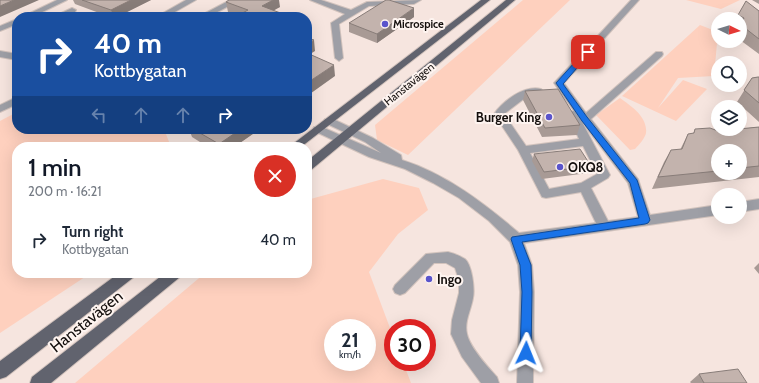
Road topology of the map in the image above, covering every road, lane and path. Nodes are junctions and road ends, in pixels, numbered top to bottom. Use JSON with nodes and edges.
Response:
{"nodes":[{"id":1,"x":63,"y":0,"type":"edge"},
{"id":2,"x":192,"y":0,"type":"edge"},
{"id":3,"x":236,"y":0,"type":"edge"},
{"id":4,"x":314,"y":0,"type":"edge"},
{"id":5,"x":418,"y":0,"type":"edge"},
{"id":6,"x":486,"y":0,"type":"edge"},
{"id":7,"x":511,"y":0,"type":"edge"},
{"id":8,"x":635,"y":0,"type":"edge"},
{"id":9,"x":72,"y":10,"type":"dead end"},
{"id":10,"x":37,"y":12,"type":"edge"},
{"id":11,"x":68,"y":12,"type":"edge"},
{"id":12,"x":169,"y":12,"type":"edge"},
{"id":13,"x":212,"y":12,"type":"edge"},
{"id":14,"x":351,"y":13,"type":"junction"},
{"id":15,"x":12,"y":23,"type":"edge"},
{"id":16,"x":0,"y":29,"type":"edge"},
{"id":17,"x":12,"y":30,"type":"edge"},
{"id":18,"x":0,"y":54,"type":"edge"},
{"id":19,"x":659,"y":54,"type":"dead end"},
{"id":20,"x":12,"y":56,"type":"edge"},
{"id":21,"x":339,"y":58,"type":"dead end"},
{"id":22,"x":12,"y":95,"type":"edge"},
{"id":23,"x":0,"y":101,"type":"edge"},
{"id":24,"x":12,"y":103,"type":"edge"},
{"id":25,"x":0,"y":109,"type":"edge"},
{"id":26,"x":585,"y":119,"type":"junction"},
{"id":27,"x":329,"y":121,"type":"junction"},
{"id":28,"x":318,"y":129,"type":"junction"},
{"id":29,"x":351,"y":132,"type":"junction"},
{"id":30,"x":311,"y":134,"type":"edge"},
{"id":31,"x":312,"y":134,"type":"edge"},
{"id":32,"x":340,"y":140,"type":"junction"},
{"id":33,"x":301,"y":142,"type":"edge"},
{"id":34,"x":586,"y":142,"type":"junction"},
{"id":35,"x":523,"y":150,"type":"junction"},
{"id":36,"x":312,"y":163,"type":"edge"},
{"id":37,"x":409,"y":166,"type":"junction"},
{"id":38,"x":584,"y":187,"type":"junction"},
{"id":39,"x":759,"y":204,"type":"edge"},
{"id":40,"x":747,"y":206,"type":"edge"},
{"id":41,"x":711,"y":211,"type":"edge"},
{"id":42,"x":645,"y":220,"type":"junction"},
{"id":43,"x":604,"y":226,"type":"junction"},
{"id":44,"x":516,"y":239,"type":"junction"},
{"id":45,"x":122,"y":278,"type":"edge"},
{"id":46,"x":169,"y":278,"type":"edge"},
{"id":47,"x":400,"y":289,"type":"dead end"},
{"id":48,"x":0,"y":371,"type":"edge"},
{"id":49,"x":38,"y":383,"type":"edge"},
{"id":50,"x":491,"y":383,"type":"edge"},
{"id":51,"x":525,"y":383,"type":"edge"}],
"edges":[{"from":1,"to":10,"type":"street"},
{"from":2,"to":12,"type":"street"},
{"from":3,"to":13,"type":"street"},
{"from":4,"to":14,"type":"street"},
{"from":5,"to":14,"type":"street"},
{"from":6,"to":27,"type":"main road","name":"Hanstavägen"},
{"from":7,"to":29,"type":"main road","name":"Hanstavägen"},
{"from":8,"to":26,"type":"street"},
{"from":9,"to":11,"type":"street"},
{"from":14,"to":21,"type":"street"},
{"from":15,"to":16,"type":"street"},
{"from":16,"to":17,"type":"street"},
{"from":18,"to":20,"type":"street"},
{"from":19,"to":26,"type":"street"},
{"from":22,"to":23,"type":"street"},
{"from":24,"to":25,"type":"street"},
{"from":26,"to":42,"type":"street"},
{"from":27,"to":28,"type":"main road","name":"Hanstavägen"},
{"from":27,"to":29,"type":"street"},
{"from":28,"to":31,"type":"main road","name":"Hanstavägen"},
{"from":28,"to":32,"type":"street"},
{"from":29,"to":32,"type":"main road","name":"Hanstavägen"},
{"from":29,"to":37,"type":"street"},
{"from":30,"to":33,"type":"main road","name":"Hanstavägen"},
{"from":32,"to":36,"type":"main road","name":"Hanstavägen"},
{"from":32,"to":37,"type":"street"},
{"from":34,"to":35,"type":"street"},
{"from":34,"to":35,"type":"street"},
{"from":34,"to":38,"type":"street"},
{"from":35,"to":38,"type":"street"},
{"from":37,"to":44,"type":"street"},
{"from":38,"to":43,"type":"street"},
{"from":39,"to":40,"type":"street"},
{"from":41,"to":42,"type":"street"},
{"from":42,"to":43,"type":"street"},
{"from":43,"to":44,"type":"street"},
{"from":44,"to":51,"type":"street"},
{"from":45,"to":48,"type":"main road","name":"Hanstavägen"},
{"from":46,"to":49,"type":"main road","name":"Hanstavägen"},
{"from":47,"to":50,"type":"street"}]}
